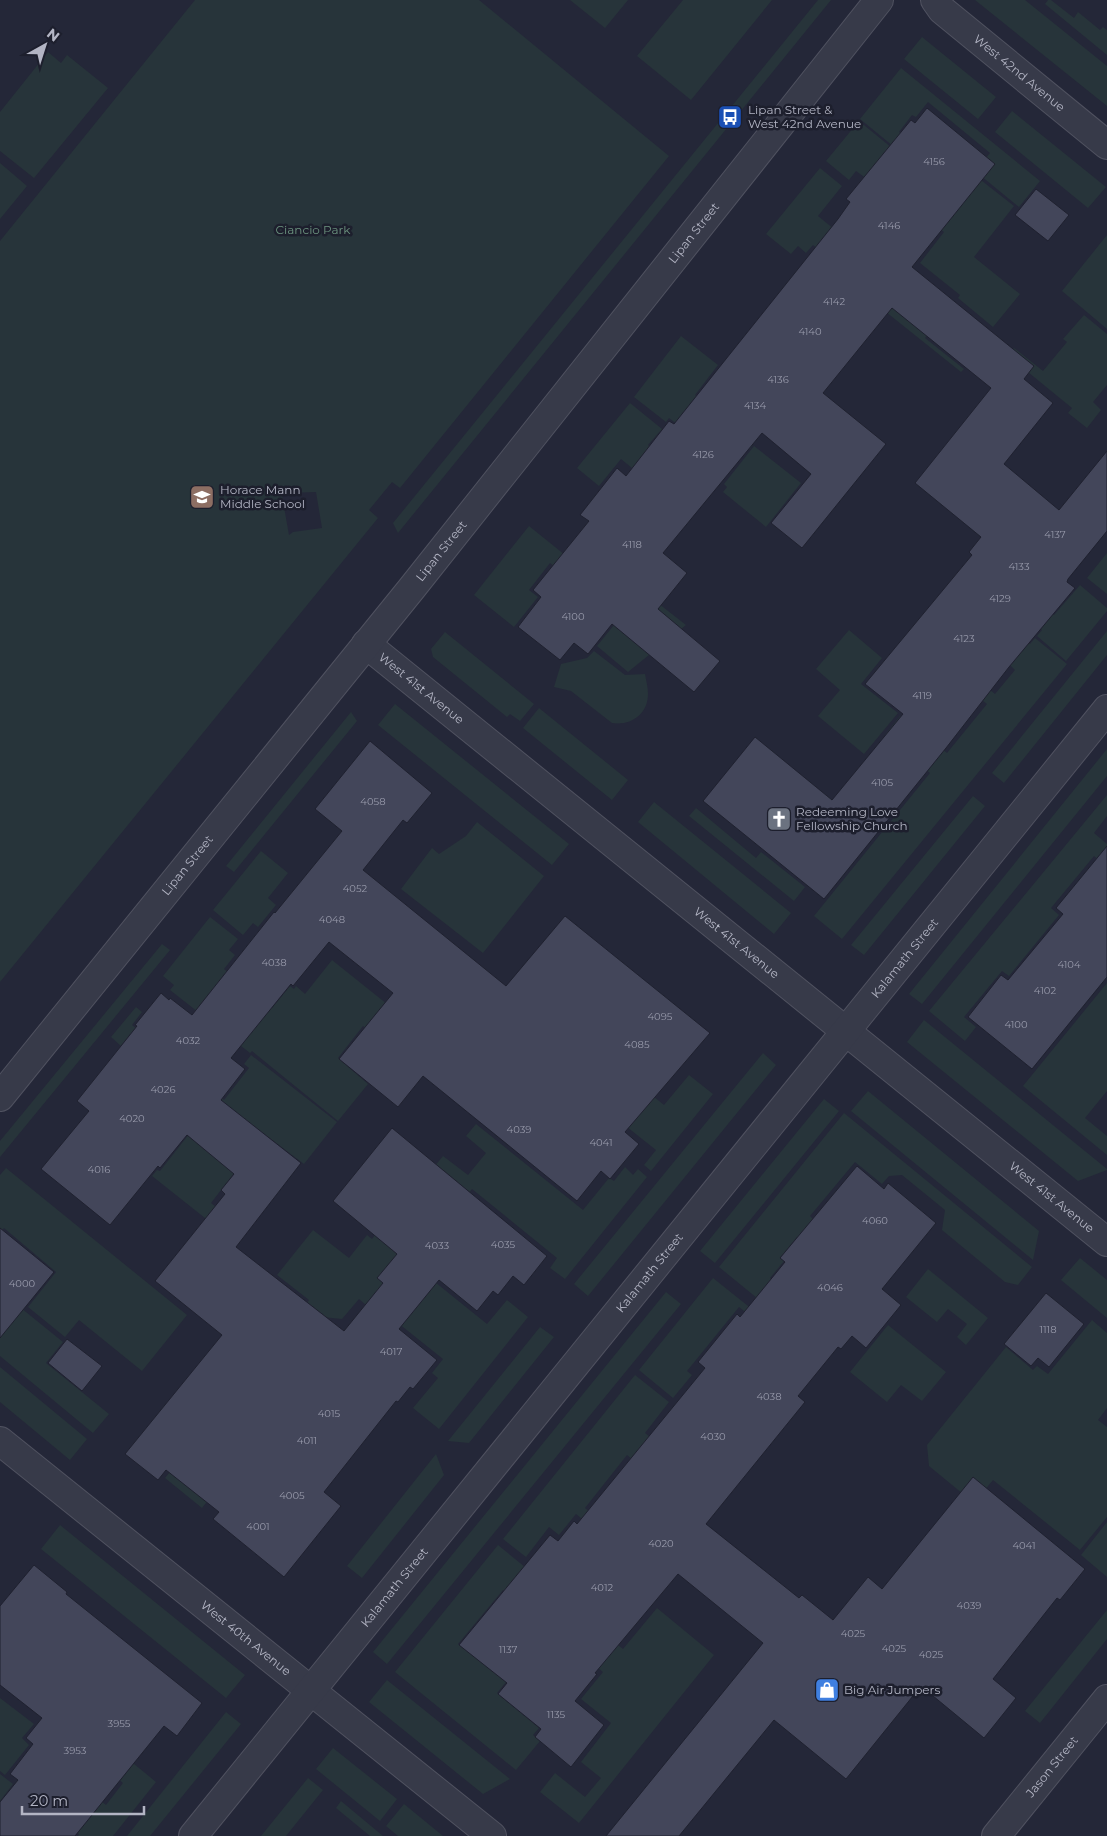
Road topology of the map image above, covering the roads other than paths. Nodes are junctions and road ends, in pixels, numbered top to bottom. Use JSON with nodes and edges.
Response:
{"nodes":[{"id":1,"x":879,"y":0,"type":"edge"},
{"id":2,"x":934,"y":0,"type":"edge"},
{"id":3,"x":1107,"y":145,"type":"edge"},
{"id":4,"x":366,"y":644,"type":"junction"},
{"id":5,"x":1107,"y":709,"type":"edge"},
{"id":6,"x":846,"y":1031,"type":"junction"},
{"id":7,"x":0,"y":1097,"type":"edge"},
{"id":8,"x":1107,"y":1242,"type":"edge"},
{"id":9,"x":0,"y":1440,"type":"edge"},
{"id":10,"x":311,"y":1690,"type":"junction"},
{"id":11,"x":1107,"y":1699,"type":"edge"},
{"id":12,"x":193,"y":1836,"type":"edge"},
{"id":13,"x":492,"y":1836,"type":"edge"},
{"id":14,"x":996,"y":1836,"type":"edge"}],
"edges":[{"from":1,"to":4,"type":"street","name":"Lipan Street"},
{"from":2,"to":3,"type":"street","name":"West 42nd Avenue"},
{"from":4,"to":6,"type":"street","name":"West 41st Avenue"},
{"from":4,"to":7,"type":"street","name":"Lipan Street"},
{"from":5,"to":6,"type":"street","name":"Kalamath Street"},
{"from":6,"to":8,"type":"street","name":"West 41st Avenue"},
{"from":6,"to":10,"type":"street","name":"Kalamath Street"},
{"from":9,"to":10,"type":"street","name":"West 40th Avenue"},
{"from":10,"to":12,"type":"street","name":"Kalamath Street"},
{"from":10,"to":13,"type":"street","name":"West 40th Avenue"},
{"from":11,"to":14,"type":"street","name":"Jason Street"}]}
